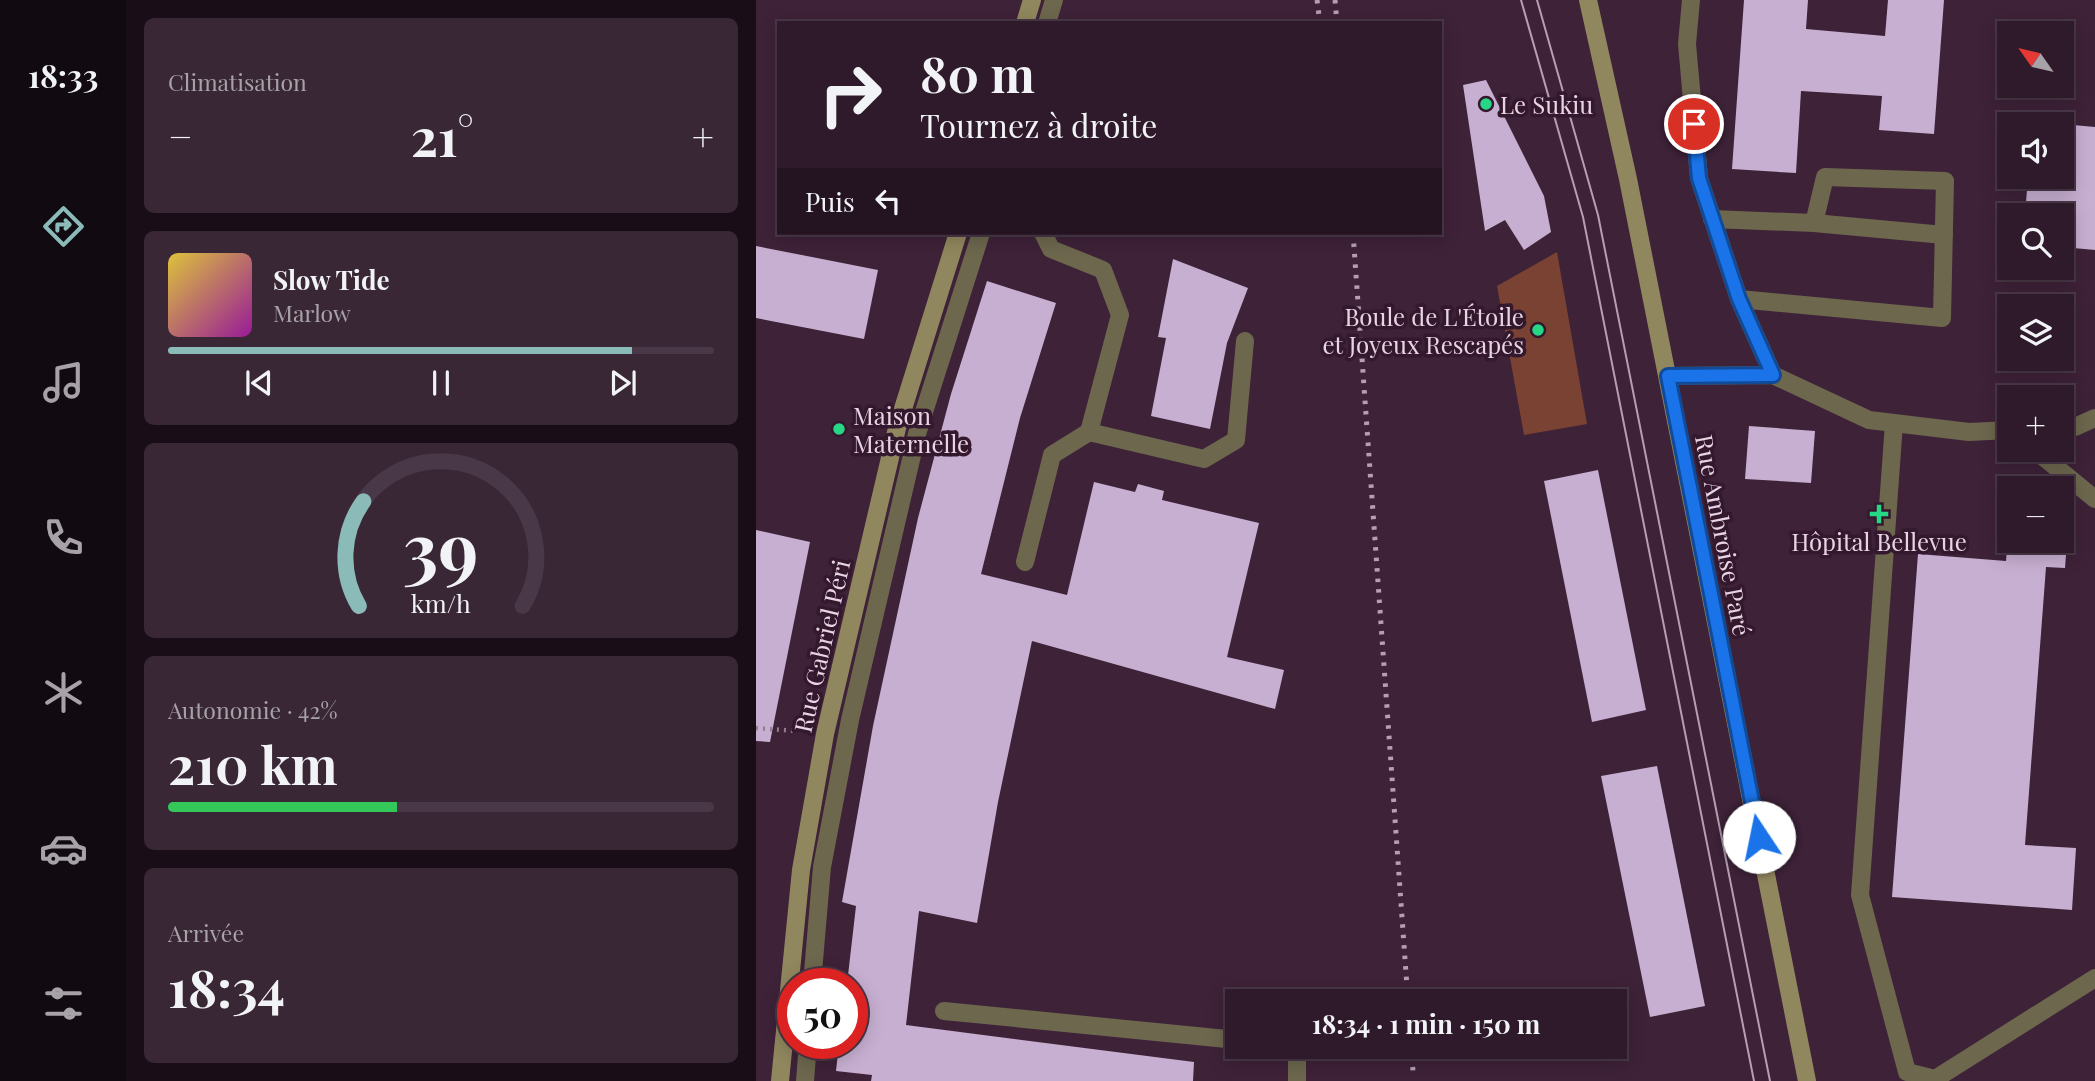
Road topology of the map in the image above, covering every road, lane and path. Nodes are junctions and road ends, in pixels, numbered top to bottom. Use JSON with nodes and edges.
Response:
{"nodes":[{"id":1,"x":1032,"y":0,"type":"edge"},
{"id":2,"x":1054,"y":0,"type":"edge"},
{"id":3,"x":1588,"y":0,"type":"edge"},
{"id":4,"x":1691,"y":0,"type":"edge"},
{"id":5,"x":1026,"y":21,"type":"edge"},
{"id":6,"x":1048,"y":21,"type":"edge"},
{"id":7,"x":1713,"y":219,"type":"junction"},
{"id":8,"x":1814,"y":223,"type":"junction"},
{"id":9,"x":957,"y":235,"type":"edge"},
{"id":10,"x":980,"y":235,"type":"edge"},
{"id":11,"x":1044,"y":235,"type":"edge"},
{"id":12,"x":1944,"y":235,"type":"junction"},
{"id":13,"x":1739,"y":299,"type":"junction"},
{"id":14,"x":1245,"y":341,"type":"dead end"},
{"id":15,"x":1773,"y":375,"type":"junction"},
{"id":16,"x":1668,"y":376,"type":"junction"},
{"id":17,"x":2095,"y":418,"type":"edge"},
{"id":18,"x":1894,"y":423,"type":"junction"},
{"id":19,"x":2074,"y":425,"type":"edge"},
{"id":20,"x":2074,"y":429,"type":"edge"},
{"id":21,"x":1997,"y":431,"type":"edge"},
{"id":22,"x":1089,"y":432,"type":"junction"},
{"id":23,"x":2095,"y":434,"type":"edge"},
{"id":24,"x":2050,"y":462,"type":"edge"},
{"id":25,"x":2095,"y":499,"type":"edge"},
{"id":26,"x":1025,"y":562,"type":"dead end"},
{"id":27,"x":756,"y":728,"type":"edge"},
{"id":28,"x":825,"y":734,"type":"junction"},
{"id":29,"x":813,"y":968,"type":"edge"},
{"id":30,"x":2095,"y":978,"type":"edge"},
{"id":31,"x":944,"y":1011,"type":"dead end"},
{"id":32,"x":1225,"y":1039,"type":"edge"},
{"id":33,"x":806,"y":1059,"type":"edge"},
{"id":34,"x":1297,"y":1059,"type":"edge"},
{"id":35,"x":1908,"y":1076,"type":"edge"},
{"id":36,"x":780,"y":1081,"type":"edge"},
{"id":37,"x":805,"y":1081,"type":"edge"},
{"id":38,"x":1297,"y":1081,"type":"edge"},
{"id":39,"x":1807,"y":1081,"type":"edge"}],
"edges":[{"from":1,"to":5,"type":"main road"},
{"from":2,"to":6,"type":"street"},
{"from":3,"to":16,"type":"main road","name":"Rue Ambroise Paré"},
{"from":4,"to":7,"type":"street"},
{"from":7,"to":8,"type":"street"},
{"from":7,"to":13,"type":"street"},
{"from":8,"to":12,"type":"street"},
{"from":8,"to":12,"type":"street"},
{"from":9,"to":28,"type":"main road","name":"Rue Gabriel Péri"},
{"from":10,"to":29,"type":"street","name":"Rue Gabriel Péri"},
{"from":11,"to":22,"type":"street"},
{"from":12,"to":13,"type":"street"},
{"from":13,"to":15,"type":"street"},
{"from":14,"to":22,"type":"street"},
{"from":15,"to":16,"type":"street"},
{"from":15,"to":18,"type":"street"},
{"from":16,"to":39,"type":"main road","name":"Rue Ambroise Paré"},
{"from":17,"to":19,"type":"street"},
{"from":18,"to":21,"type":"street"},
{"from":18,"to":35,"type":"street"},
{"from":20,"to":23,"type":"street"},
{"from":22,"to":26,"type":"street"},
{"from":24,"to":25,"type":"street"},
{"from":27,"to":28,"type":"path"},
{"from":28,"to":36,"type":"main road","name":"Rue Gabriel Péri"},
{"from":30,"to":35,"type":"street"},
{"from":31,"to":32,"type":"street"},
{"from":33,"to":37,"type":"street"},
{"from":34,"to":38,"type":"street"}]}
